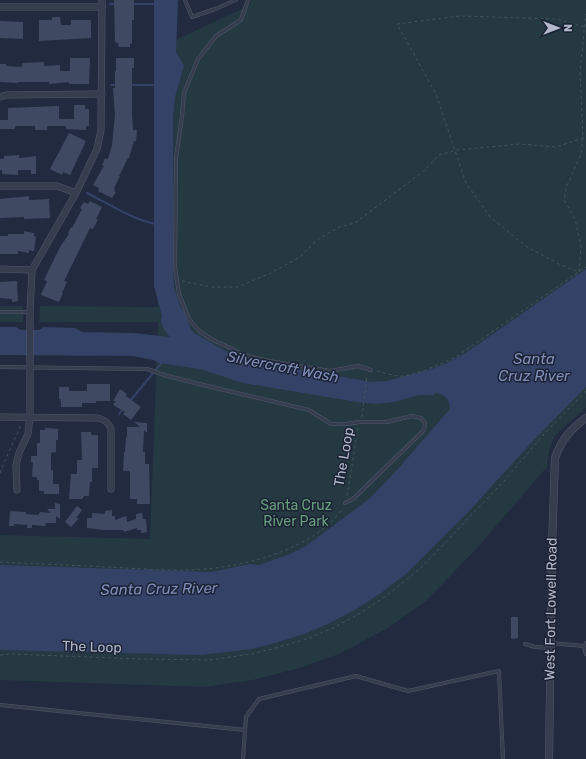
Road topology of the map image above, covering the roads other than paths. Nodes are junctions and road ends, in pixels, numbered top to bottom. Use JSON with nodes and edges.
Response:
{"nodes":[{"id":1,"x":22,"y":0,"type":"edge"},
{"id":2,"x":102,"y":0,"type":"edge"},
{"id":3,"x":185,"y":0,"type":"edge"},
{"id":4,"x":236,"y":0,"type":"edge"},
{"id":5,"x":248,"y":0,"type":"edge"},
{"id":6,"x":0,"y":7,"type":"edge"},
{"id":7,"x":22,"y":7,"type":"junction"},
{"id":8,"x":102,"y":7,"type":"junction"},
{"id":9,"x":102,"y":94,"type":"junction"},
{"id":10,"x":0,"y":97,"type":"edge"},
{"id":11,"x":0,"y":186,"type":"edge"},
{"id":12,"x":76,"y":193,"type":"junction"},
{"id":13,"x":0,"y":269,"type":"edge"},
{"id":14,"x":32,"y":270,"type":"junction"},
{"id":15,"x":0,"y":312,"type":"edge"},
{"id":16,"x":30,"y":312,"type":"junction"},
{"id":17,"x":0,"y":367,"type":"edge"},
{"id":18,"x":31,"y":367,"type":"junction"},
{"id":19,"x":371,"y":370,"type":"road end"},
{"id":20,"x":0,"y":417,"type":"edge"},
{"id":21,"x":27,"y":417,"type":"junction"},
{"id":22,"x":586,"y":418,"type":"edge"},
{"id":23,"x":111,"y":489,"type":"dead end"},
{"id":24,"x":17,"y":490,"type":"dead end"},
{"id":25,"x":345,"y":503,"type":"road end"},
{"id":26,"x":525,"y":644,"type":"dead end"},
{"id":27,"x":585,"y":644,"type":"edge"},
{"id":28,"x":551,"y":646,"type":"junction"},
{"id":29,"x":586,"y":654,"type":"edge"},
{"id":30,"x":0,"y":705,"type":"edge"},
{"id":31,"x":245,"y":730,"type":"junction"},
{"id":32,"x":243,"y":759,"type":"edge"},
{"id":33,"x":503,"y":759,"type":"edge"},
{"id":34,"x":549,"y":759,"type":"edge"}],
"edges":[{"from":1,"to":7,"type":"street"},
{"from":2,"to":8,"type":"street"},
{"from":3,"to":4,"type":"lane"},
{"from":5,"to":19,"type":"lane"},
{"from":6,"to":7,"type":"street"},
{"from":7,"to":8,"type":"street"},
{"from":8,"to":9,"type":"street"},
{"from":9,"to":10,"type":"street"},
{"from":9,"to":12,"type":"street"},
{"from":11,"to":12,"type":"street"},
{"from":12,"to":14,"type":"street"},
{"from":13,"to":14,"type":"street"},
{"from":14,"to":16,"type":"street"},
{"from":15,"to":16,"type":"lane"},
{"from":16,"to":18,"type":"street"},
{"from":17,"to":18,"type":"lane"},
{"from":18,"to":21,"type":"street"},
{"from":18,"to":25,"type":"lane"},
{"from":20,"to":21,"type":"street"},
{"from":21,"to":23,"type":"street"},
{"from":21,"to":24,"type":"street"},
{"from":22,"to":28,"type":"street","name":"West Fort Lowell Road"},
{"from":26,"to":28,"type":"lane"},
{"from":27,"to":28,"type":"lane"},
{"from":27,"to":29,"type":"lane"},
{"from":28,"to":34,"type":"street","name":"West Fort Lowell Road"},
{"from":30,"to":31,"type":"lane"},
{"from":31,"to":32,"type":"lane"},
{"from":31,"to":33,"type":"lane"}]}
